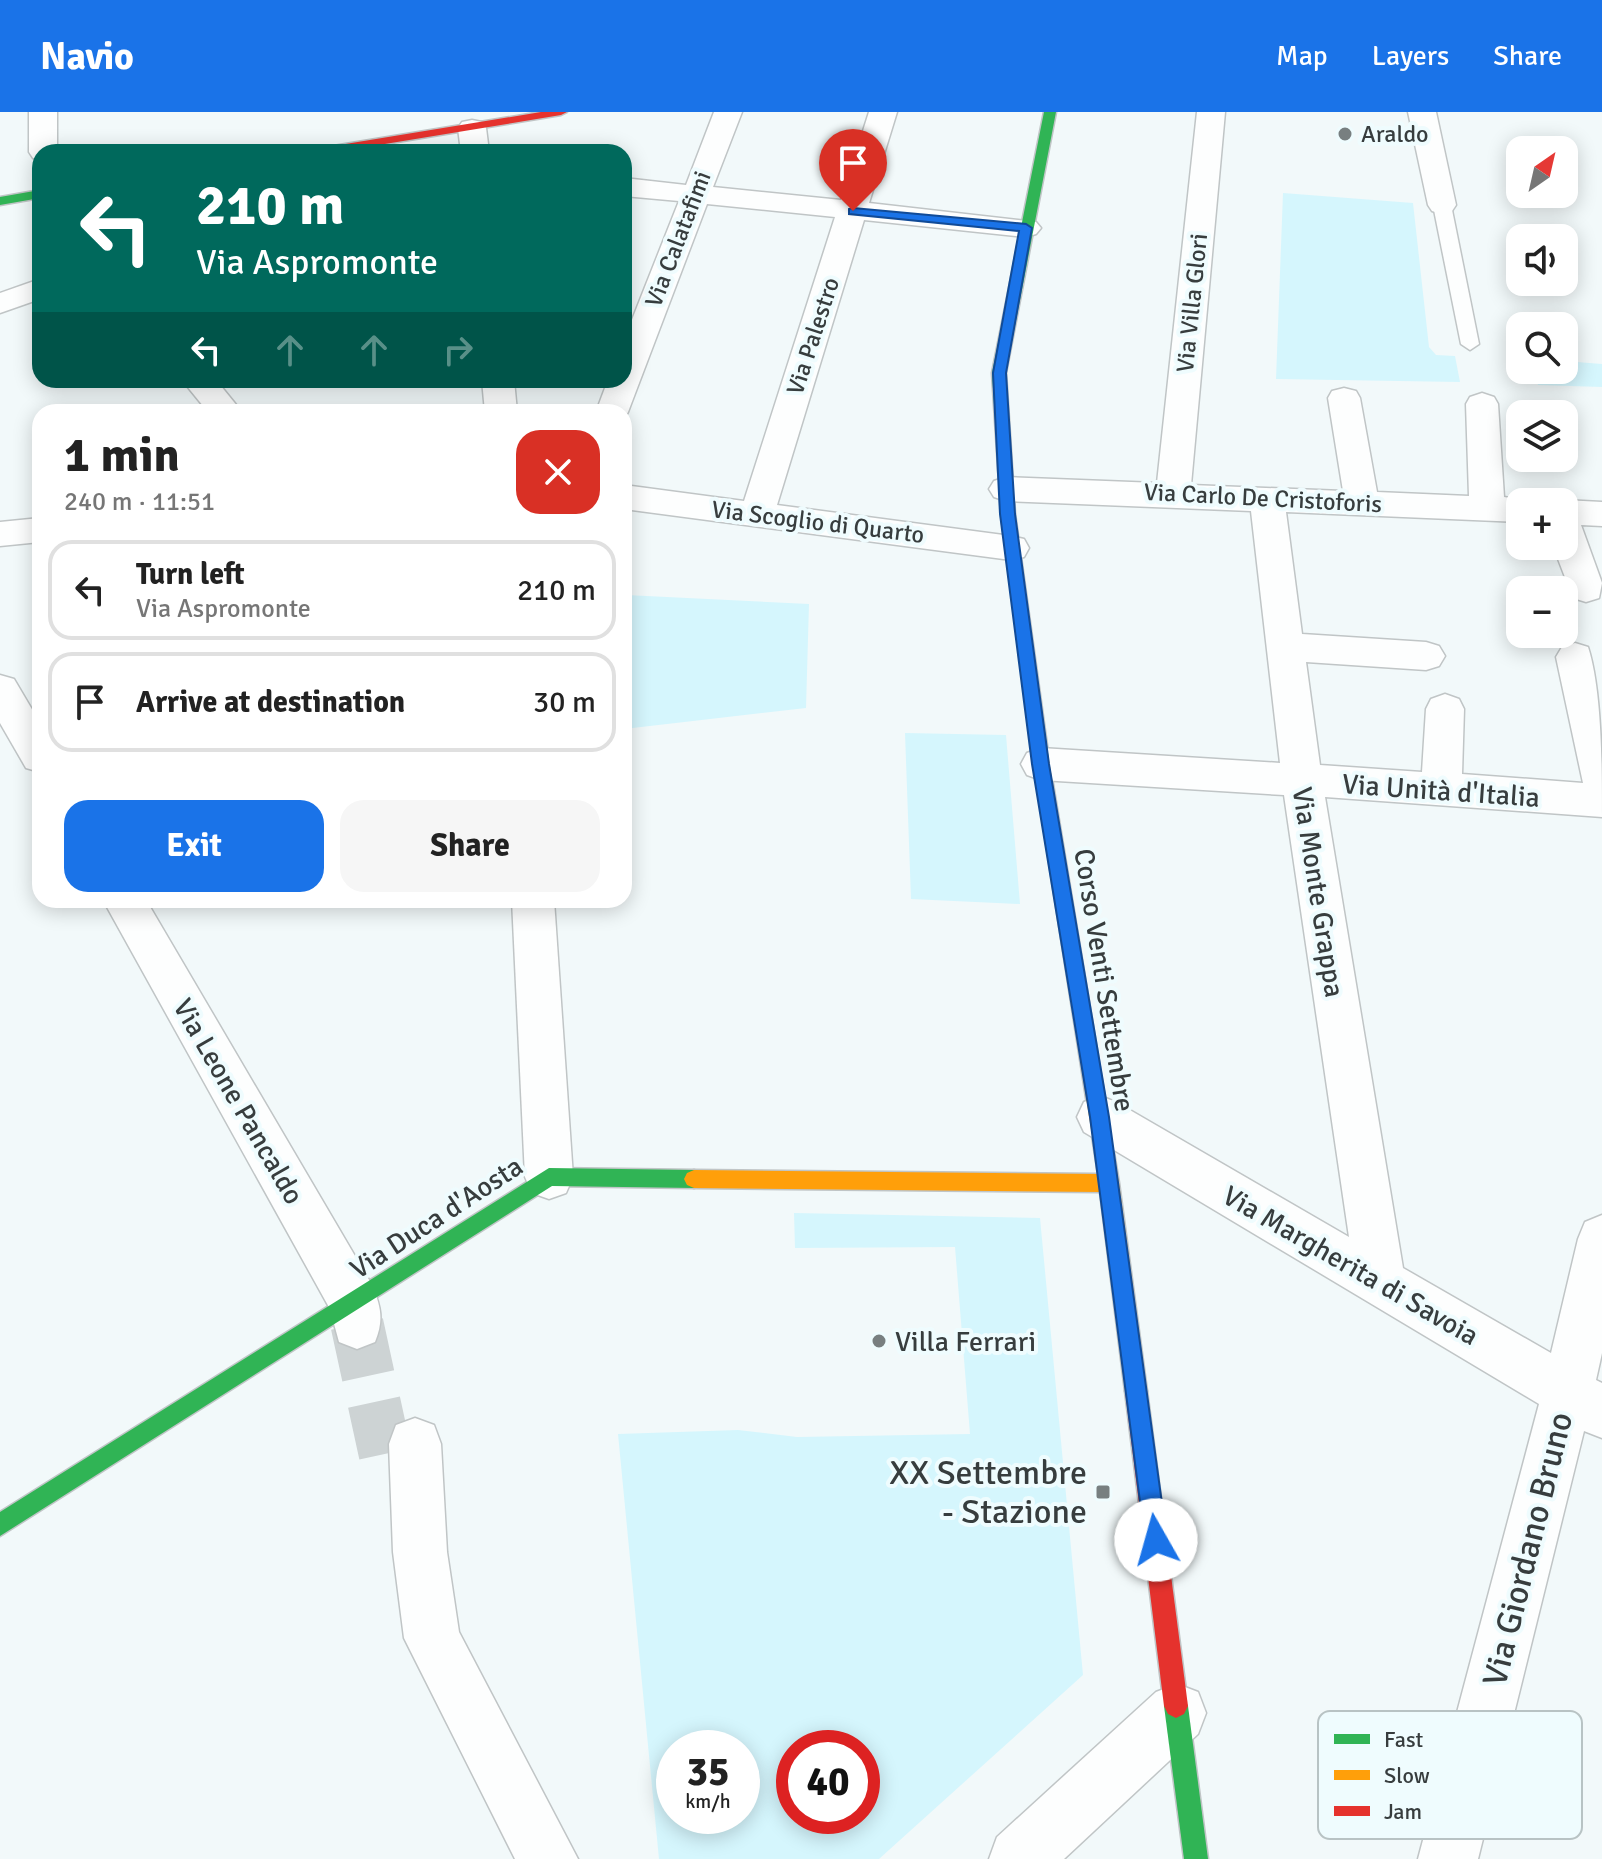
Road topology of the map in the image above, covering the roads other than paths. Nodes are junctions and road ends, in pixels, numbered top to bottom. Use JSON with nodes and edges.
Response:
{"nodes":[{"id":1,"x":43,"y":112,"type":"edge"},
{"id":2,"x":557,"y":112,"type":"edge"},
{"id":3,"x":728,"y":112,"type":"edge"},
{"id":4,"x":883,"y":112,"type":"edge"},
{"id":5,"x":1050,"y":112,"type":"edge"},
{"id":6,"x":1211,"y":112,"type":"edge"},
{"id":7,"x":1422,"y":112,"type":"edge"},
{"id":8,"x":473,"y":140,"type":"edge"},
{"id":9,"x":43,"y":144,"type":"edge"},
{"id":10,"x":420,"y":144,"type":"edge"},
{"id":11,"x":632,"y":188,"type":"edge"},
{"id":12,"x":32,"y":195,"type":"edge"},
{"id":13,"x":694,"y":196,"type":"junction"},
{"id":14,"x":0,"y":201,"type":"edge"},
{"id":15,"x":1442,"y":205,"type":"joint"},
{"id":16,"x":853,"y":211,"type":"junction"},
{"id":17,"x":1026,"y":228,"type":"junction"},
{"id":18,"x":32,"y":291,"type":"edge"},
{"id":19,"x":0,"y":304,"type":"edge"},
{"id":20,"x":1470,"y":344,"type":"dead end"},
{"id":21,"x":632,"y":359,"type":"edge"},
{"id":22,"x":205,"y":388,"type":"edge"},
{"id":23,"x":1344,"y":398,"type":"dead end"},
{"id":24,"x":219,"y":404,"type":"edge"},
{"id":25,"x":1482,"y":404,"type":"dead end"},
{"id":26,"x":1006,"y":489,"type":"junction"},
{"id":27,"x":1173,"y":494,"type":"junction"},
{"id":28,"x":632,"y":498,"type":"edge"},
{"id":29,"x":1267,"y":499,"type":"junction"},
{"id":30,"x":1362,"y":503,"type":"junction"},
{"id":31,"x":1504,"y":509,"type":"edge"},
{"id":32,"x":1578,"y":513,"type":"edge"},
{"id":33,"x":757,"y":514,"type":"junction"},
{"id":34,"x":1602,"y":514,"type":"edge"},
{"id":35,"x":32,"y":531,"type":"edge"},
{"id":36,"x":0,"y":534,"type":"edge"},
{"id":37,"x":1011,"y":548,"type":"junction"},
{"id":38,"x":1576,"y":560,"type":"edge"},
{"id":39,"x":1586,"y":589,"type":"dead end"},
{"id":40,"x":1288,"y":647,"type":"junction"},
{"id":41,"x":1426,"y":656,"type":"dead end"},
{"id":42,"x":1575,"y":657,"type":"dead end"},
{"id":43,"x":14,"y":708,"type":"edge"},
{"id":44,"x":1445,"y":709,"type":"dead end"},
{"id":45,"x":32,"y":742,"type":"edge"},
{"id":46,"x":1041,"y":764,"type":"junction"},
{"id":47,"x":1602,"y":781,"type":"edge"},
{"id":48,"x":1302,"y":782,"type":"junction"},
{"id":49,"x":1441,"y":787,"type":"junction"},
{"id":50,"x":1602,"y":801,"type":"edge"},
{"id":51,"x":137,"y":908,"type":"edge"},
{"id":52,"x":533,"y":908,"type":"edge"},
{"id":53,"x":1100,"y":1117,"type":"junction"},
{"id":54,"x":549,"y":1177,"type":"junction"},
{"id":55,"x":1109,"y":1183,"type":"junction"},
{"id":56,"x":1602,"y":1239,"type":"edge"},
{"id":57,"x":1381,"y":1283,"type":"junction"},
{"id":58,"x":367,"y":1306,"type":"junction"},
{"id":59,"x":1585,"y":1401,"type":"edge"},
{"id":60,"x":401,"y":1453,"type":"tunnel mouth"},
{"id":61,"x":0,"y":1525,"type":"edge"},
{"id":62,"x":1492,"y":1711,"type":"edge"},
{"id":63,"x":1177,"y":1713,"type":"junction"},
{"id":64,"x":1454,"y":1839,"type":"edge"},
{"id":65,"x":1205,"y":1852,"type":"edge"},
{"id":66,"x":548,"y":1859,"type":"edge"},
{"id":67,"x":1019,"y":1859,"type":"edge"},
{"id":68,"x":1448,"y":1859,"type":"edge"}],
"edges":[{"from":1,"to":9,"type":"street"},
{"from":2,"to":8,"type":"street"},
{"from":3,"to":13,"type":"street","name":"Via Calatafimi"},
{"from":4,"to":16,"type":"street","name":"Via Palestro"},
{"from":5,"to":17,"type":"street","name":"Corso Venti Settembre"},
{"from":6,"to":27,"type":"street","name":"Via Villa Glori"},
{"from":7,"to":15,"type":"street"},
{"from":8,"to":10,"type":"street"},
{"from":11,"to":13,"type":"street"},
{"from":12,"to":14,"type":"street"},
{"from":13,"to":16,"type":"street"},
{"from":13,"to":21,"type":"street","name":"Via Calatafimi"},
{"from":15,"to":20,"type":"lane"},
{"from":16,"to":17,"type":"street"},
{"from":16,"to":33,"type":"street","name":"Via Palestro"},
{"from":17,"to":26,"type":"street","name":"Corso Venti Settembre"},
{"from":18,"to":19,"type":"street"},
{"from":22,"to":24,"type":"street"},
{"from":23,"to":30,"type":"street"},
{"from":25,"to":31,"type":"street"},
{"from":26,"to":27,"type":"street","name":"Via Carlo De Cristoforis"},
{"from":26,"to":37,"type":"street","name":"Corso Venti Settembre"},
{"from":27,"to":29,"type":"street","name":"Via Carlo De Cristoforis"},
{"from":28,"to":33,"type":"street","name":"Via Scoglio di Quarto"},
{"from":29,"to":30,"type":"street","name":"Via Carlo De Cristoforis"},
{"from":29,"to":40,"type":"street","name":"Via Monte Grappa"},
{"from":30,"to":31,"type":"street","name":"Via Carlo De Cristoforis"},
{"from":32,"to":34,"type":"street"},
{"from":33,"to":37,"type":"street","name":"Via Scoglio di Quarto"},
{"from":35,"to":36,"type":"street"},
{"from":37,"to":46,"type":"street","name":"Corso Venti Settembre"},
{"from":38,"to":39,"type":"street"},
{"from":40,"to":41,"type":"street"},
{"from":40,"to":48,"type":"street","name":"Via Monte Grappa"},
{"from":42,"to":47,"type":"street"},
{"from":43,"to":45,"type":"street"},
{"from":44,"to":49,"type":"street"},
{"from":46,"to":48,"type":"street","name":"Via Unità d'Italia"},
{"from":46,"to":53,"type":"street","name":"Corso Venti Settembre"},
{"from":48,"to":49,"type":"street","name":"Via Unità d'Italia"},
{"from":48,"to":57,"type":"street","name":"Via Monte Grappa"},
{"from":49,"to":50,"type":"street","name":"Via Unità d'Italia"},
{"from":51,"to":58,"type":"street","name":"Via Leone Pancaldo"},
{"from":52,"to":54,"type":"street"},
{"from":53,"to":55,"type":"street","name":"Corso Venti Settembre"},
{"from":53,"to":57,"type":"street","name":"Via Margherita di Savoia"},
{"from":54,"to":55,"type":"street","name":"Via Duca d'Aosta"},
{"from":54,"to":58,"type":"street","name":"Via Duca d'Aosta"},
{"from":55,"to":63,"type":"street","name":"Corso Venti Settembre"},
{"from":56,"to":59,"type":"street","name":"Via Giordano Bruno"},
{"from":57,"to":59,"type":"street","name":"Via Margherita di Savoia"},
{"from":58,"to":61,"type":"street","name":"Via Duca d'Aosta"},
{"from":59,"to":62,"type":"street","name":"Via Giordano Bruno"},
{"from":60,"to":66,"type":"street"},
{"from":63,"to":65,"type":"street","name":"Corso Venti Settembre"},
{"from":63,"to":67,"type":"street"},
{"from":64,"to":68,"type":"street","name":"Via Giordano Bruno"}]}
